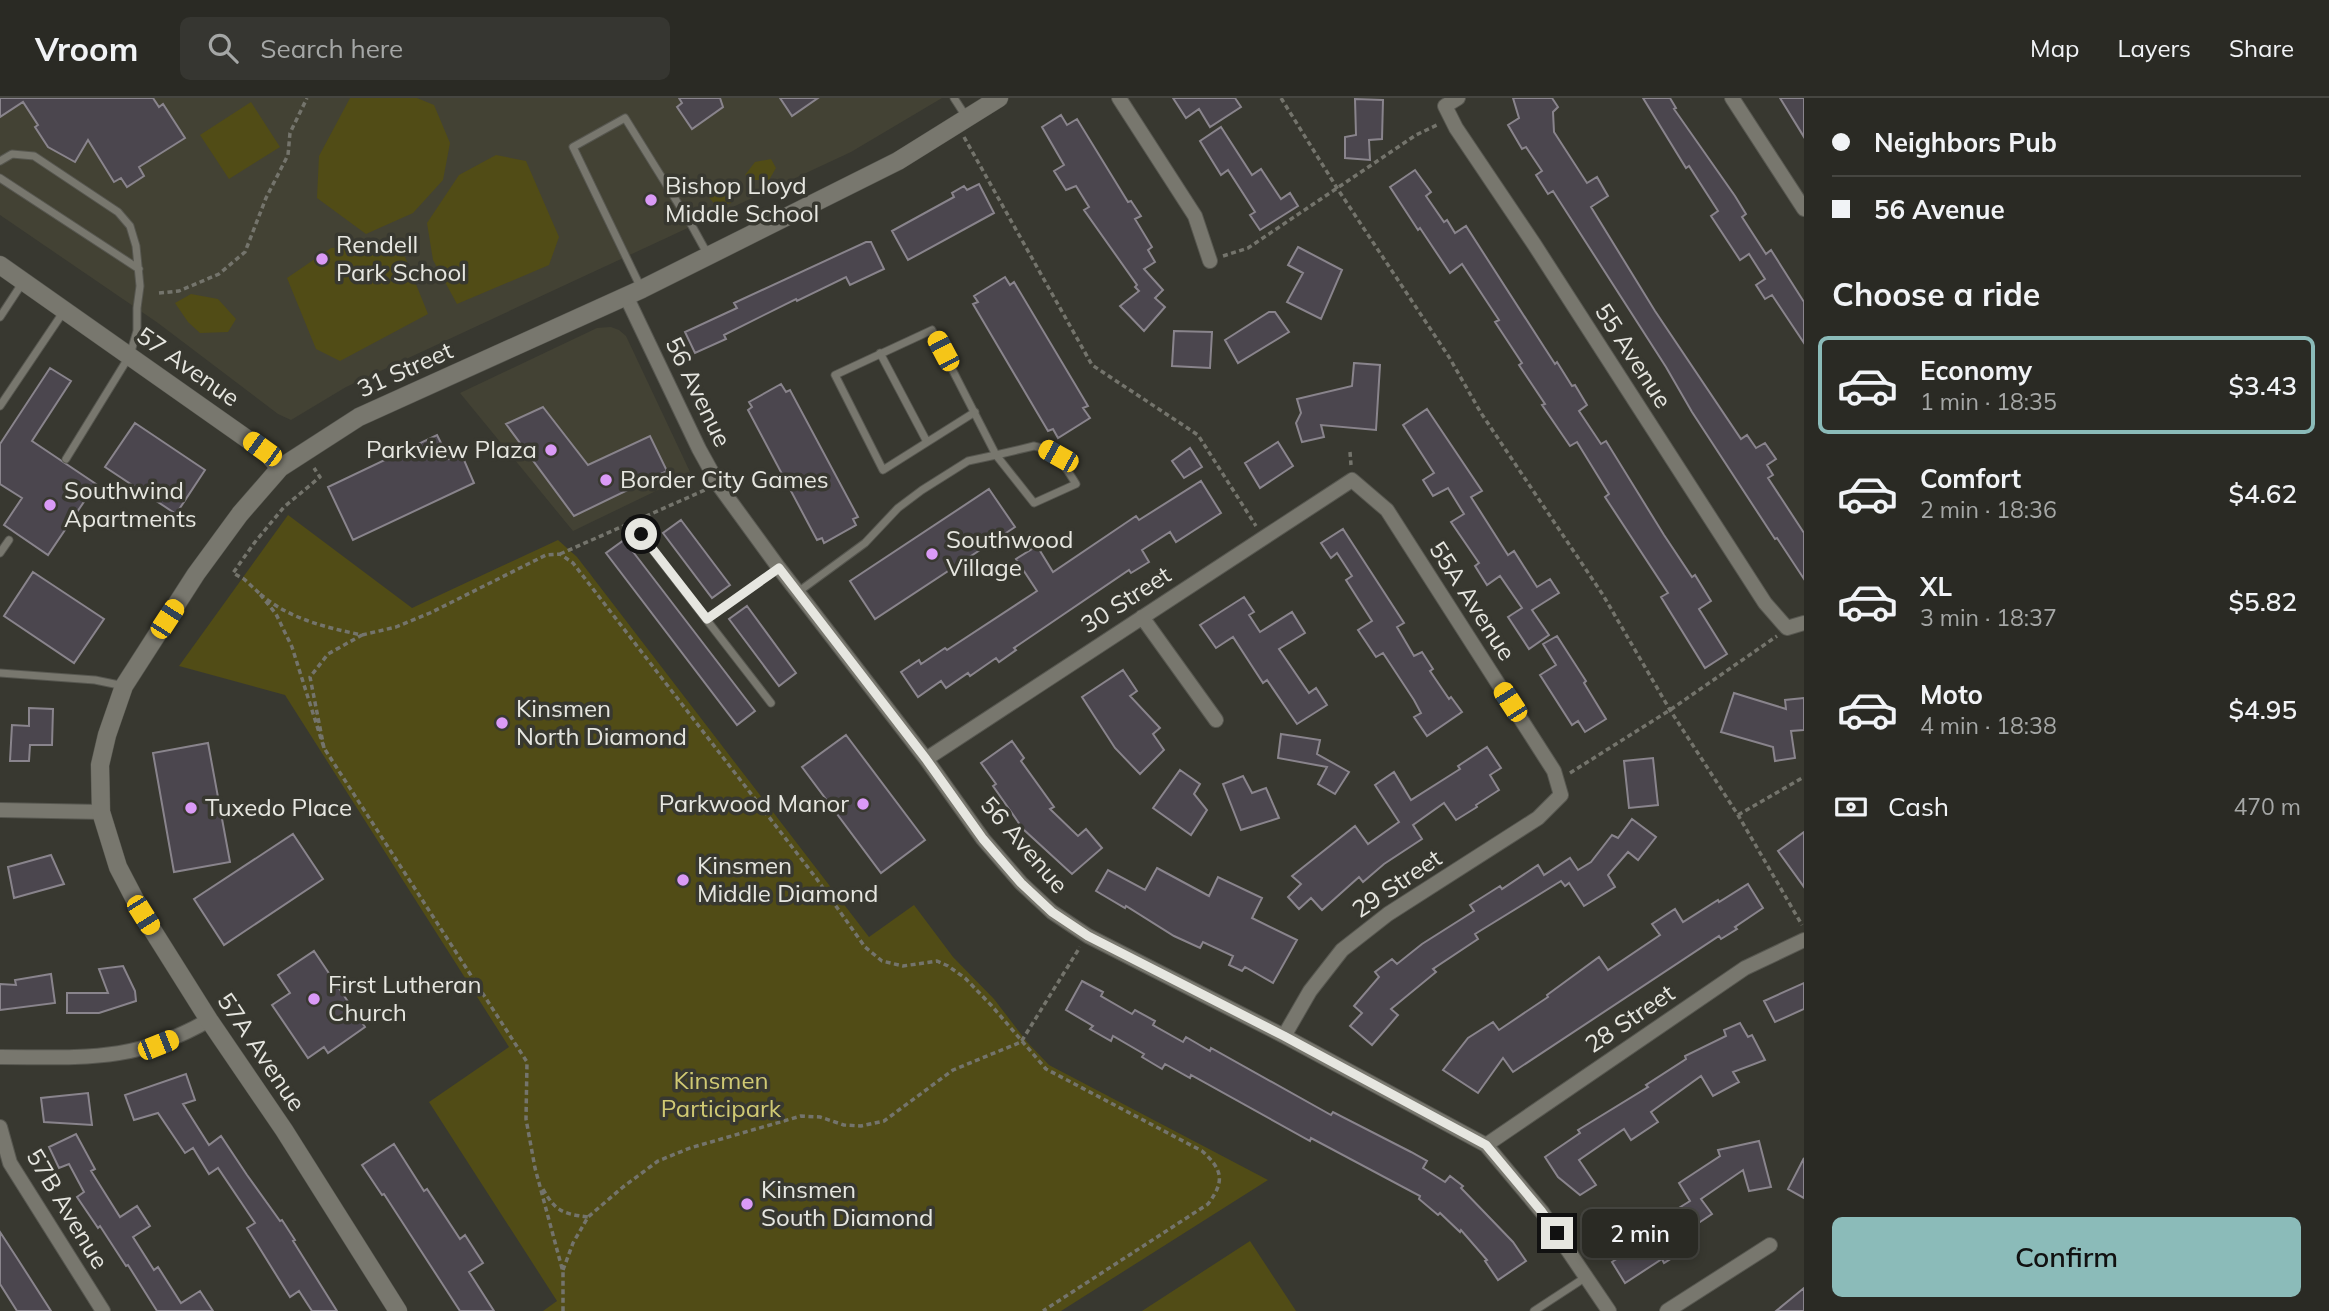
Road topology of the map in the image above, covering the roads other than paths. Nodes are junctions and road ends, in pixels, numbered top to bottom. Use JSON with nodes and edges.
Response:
{"nodes":[{"id":1,"x":954,"y":98,"type":"edge"},
{"id":2,"x":999,"y":98,"type":"edge"},
{"id":3,"x":1119,"y":98,"type":"edge"},
{"id":4,"x":1732,"y":98,"type":"edge"},
{"id":5,"x":1451,"y":107,"type":"edge"},
{"id":6,"x":967,"y":119,"type":"junction"},
{"id":7,"x":0,"y":161,"type":"edge"},
{"id":8,"x":0,"y":178,"type":"edge"},
{"id":9,"x":1804,"y":209,"type":"edge"},
{"id":10,"x":708,"y":255,"type":"junction"},
{"id":11,"x":1210,"y":261,"type":"road end"},
{"id":12,"x":0,"y":265,"type":"edge"},
{"id":13,"x":139,"y":269,"type":"junction"},
{"id":14,"x":23,"y":282,"type":"junction"},
{"id":15,"x":634,"y":292,"type":"junction"},
{"id":16,"x":64,"y":310,"type":"junction"},
{"id":17,"x":0,"y":317,"type":"edge"},
{"id":18,"x":880,"y":353,"type":"junction"},
{"id":19,"x":130,"y":355,"type":"junction"},
{"id":20,"x":0,"y":407,"type":"edge"},
{"id":21,"x":975,"y":412,"type":"junction"},
{"id":22,"x":927,"y":442,"type":"junction"},
{"id":23,"x":996,"y":454,"type":"junction"},
{"id":24,"x":66,"y":459,"type":"dead end"},
{"id":25,"x":280,"y":468,"type":"junction"},
{"id":26,"x":1352,"y":480,"type":"joint"},
{"id":27,"x":641,"y":534,"type":"dead end"},
{"id":28,"x":9,"y":540,"type":"dead end"},
{"id":29,"x":0,"y":553,"type":"edge"},
{"id":30,"x":779,"y":568,"type":"junction"},
{"id":31,"x":798,"y":592,"type":"junction"},
{"id":32,"x":1142,"y":617,"type":"junction"},
{"id":33,"x":707,"y":619,"type":"junction"},
{"id":34,"x":1804,"y":624,"type":"edge"},
{"id":35,"x":0,"y":673,"type":"edge"},
{"id":36,"x":124,"y":686,"type":"junction"},
{"id":37,"x":771,"y":703,"type":"dead end"},
{"id":38,"x":1216,"y":720,"type":"dead end"},
{"id":39,"x":926,"y":759,"type":"junction"},
{"id":40,"x":1561,"y":795,"type":"joint"},
{"id":41,"x":0,"y":810,"type":"edge"},
{"id":42,"x":101,"y":812,"type":"junction"},
{"id":43,"x":1804,"y":940,"type":"edge"},
{"id":44,"x":209,"y":1020,"type":"junction"},
{"id":45,"x":1284,"y":1036,"type":"junction"},
{"id":46,"x":0,"y":1057,"type":"edge"},
{"id":47,"x":0,"y":1127,"type":"edge"},
{"id":48,"x":1486,"y":1145,"type":"junction"},
{"id":49,"x":1770,"y":1245,"type":"dead end"},
{"id":50,"x":1586,"y":1277,"type":"junction"},
{"id":51,"x":103,"y":1311,"type":"edge"},
{"id":52,"x":398,"y":1311,"type":"edge"},
{"id":53,"x":1534,"y":1311,"type":"edge"},
{"id":54,"x":1609,"y":1311,"type":"edge"},
{"id":55,"x":1667,"y":1311,"type":"edge"}],
"edges":[{"from":1,"to":6,"type":"lane"},
{"from":2,"to":6,"type":"street","name":"31 Street"},
{"from":3,"to":11,"type":"street"},
{"from":4,"to":9,"type":"street"},
{"from":5,"to":34,"type":"street","name":"55 Avenue"},
{"from":6,"to":10,"type":"street","name":"31 Street"},
{"from":7,"to":13,"type":"lane"},
{"from":8,"to":13,"type":"lane"},
{"from":10,"to":15,"type":"street","name":"31 Street"},
{"from":10,"to":15,"type":"lane"},
{"from":12,"to":14,"type":"street"},
{"from":13,"to":19,"type":"lane"},
{"from":14,"to":16,"type":"street","name":"57 Avenue"},
{"from":14,"to":17,"type":"lane"},
{"from":15,"to":25,"type":"street","name":"31 Street"},
{"from":15,"to":30,"type":"street","name":"56 Avenue"},
{"from":16,"to":19,"type":"street","name":"57 Avenue"},
{"from":16,"to":20,"type":"lane"},
{"from":18,"to":21,"type":"lane"},
{"from":18,"to":22,"type":"lane"},
{"from":18,"to":22,"type":"lane"},
{"from":19,"to":24,"type":"lane"},
{"from":19,"to":25,"type":"street","name":"57 Avenue"},
{"from":21,"to":22,"type":"lane"},
{"from":21,"to":23,"type":"lane"},
{"from":23,"to":23,"type":"lane"},
{"from":23,"to":31,"type":"lane"},
{"from":25,"to":36,"type":"street","name":"31 Street"},
{"from":26,"to":32,"type":"street","name":"30 Street"},
{"from":26,"to":40,"type":"street","name":"55A Avenue"},
{"from":27,"to":33,"type":"lane"},
{"from":28,"to":29,"type":"lane"},
{"from":30,"to":31,"type":"street","name":"56 Avenue"},
{"from":30,"to":33,"type":"lane"},
{"from":31,"to":39,"type":"street","name":"56 Avenue"},
{"from":32,"to":38,"type":"street"},
{"from":32,"to":39,"type":"street","name":"30 Street"},
{"from":33,"to":37,"type":"lane"},
{"from":35,"to":36,"type":"lane"},
{"from":36,"to":42,"type":"street","name":"31 Street"},
{"from":39,"to":45,"type":"street","name":"56 Avenue"},
{"from":40,"to":45,"type":"street","name":"29 Street"},
{"from":41,"to":42,"type":"street"},
{"from":42,"to":44,"type":"street","name":"57A Avenue"},
{"from":43,"to":48,"type":"street","name":"28 Street"},
{"from":44,"to":46,"type":"street"},
{"from":44,"to":52,"type":"street","name":"57A Avenue"},
{"from":45,"to":48,"type":"street","name":"56 Avenue"},
{"from":47,"to":51,"type":"street","name":"57B Avenue"},
{"from":48,"to":50,"type":"street","name":"56 Avenue"},
{"from":49,"to":55,"type":"street"},
{"from":50,"to":53,"type":"lane"},
{"from":50,"to":54,"type":"street","name":"56 Avenue"}]}
